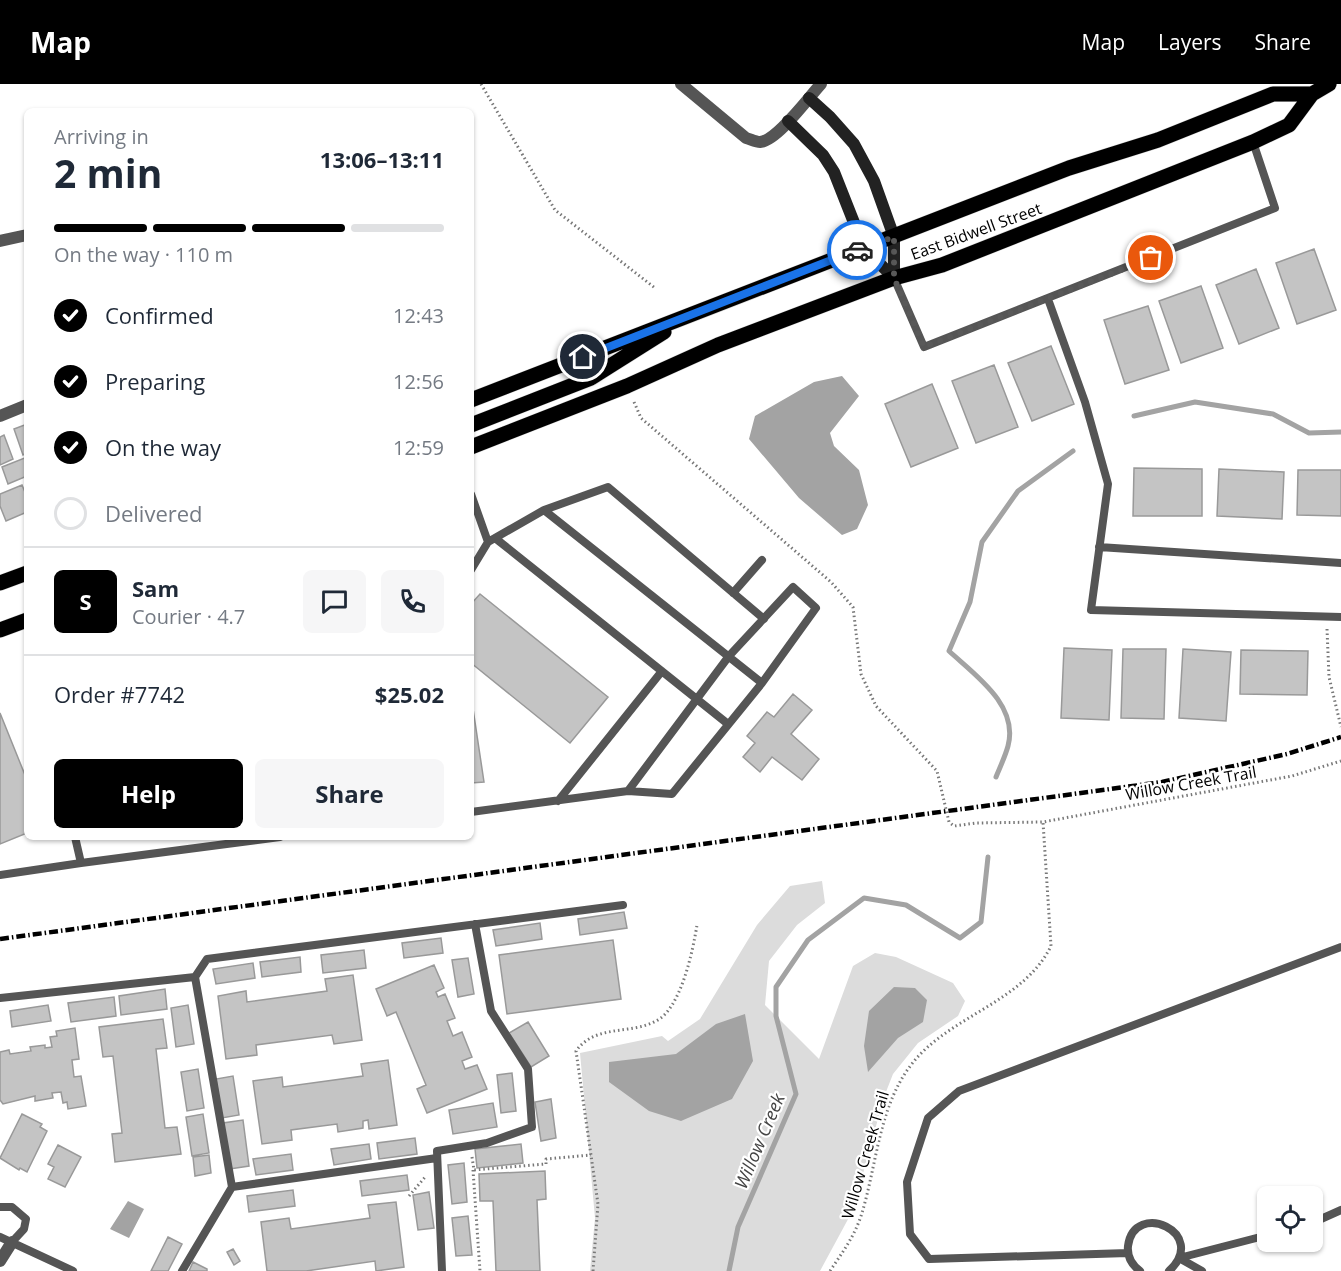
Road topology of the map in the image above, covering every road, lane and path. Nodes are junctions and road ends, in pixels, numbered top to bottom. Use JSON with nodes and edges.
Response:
{"nodes":[{"id":1,"x":481,"y":84,"type":"edge"},
{"id":2,"x":681,"y":84,"type":"edge"},
{"id":3,"x":821,"y":84,"type":"edge"},
{"id":4,"x":1329,"y":84,"type":"edge"},
{"id":5,"x":1312,"y":94,"type":"junction"},
{"id":6,"x":808,"y":98,"type":"junction"},
{"id":7,"x":788,"y":121,"type":"junction"},
{"id":8,"x":1253,"y":142,"type":"junction"},
{"id":9,"x":24,"y":236,"type":"edge"},
{"id":10,"x":894,"y":237,"type":"junction"},
{"id":11,"x":0,"y":241,"type":"edge"},
{"id":12,"x":864,"y":248,"type":"junction"},
{"id":13,"x":894,"y":278,"type":"junction"},
{"id":14,"x":655,"y":288,"type":"dead end"},
{"id":15,"x":1048,"y":299,"type":"junction"},
{"id":16,"x":694,"y":313,"type":"junction"},
{"id":17,"x":474,"y":399,"type":"edge"},
{"id":18,"x":24,"y":406,"type":"edge"},
{"id":19,"x":0,"y":416,"type":"edge"},
{"id":20,"x":474,"y":424,"type":"edge"},
{"id":21,"x":474,"y":446,"type":"edge"},
{"id":22,"x":474,"y":501,"type":"edge"},
{"id":23,"x":544,"y":510,"type":"junction"},
{"id":24,"x":492,"y":540,"type":"junction"},
{"id":25,"x":1099,"y":547,"type":"junction"},
{"id":26,"x":762,"y":560,"type":"dead end"},
{"id":27,"x":1341,"y":563,"type":"edge"},
{"id":28,"x":474,"y":566,"type":"edge"},
{"id":29,"x":24,"y":574,"type":"edge"},
{"id":30,"x":0,"y":583,"type":"edge"},
{"id":31,"x":733,"y":593,"type":"junction"},
{"id":32,"x":1327,"y":617,"type":"junction"},
{"id":33,"x":1341,"y":617,"type":"edge"},
{"id":34,"x":764,"y":619,"type":"junction"},
{"id":35,"x":24,"y":621,"type":"edge"},
{"id":36,"x":0,"y":630,"type":"edge"},
{"id":37,"x":729,"y":656,"type":"junction"},
{"id":38,"x":662,"y":671,"type":"junction"},
{"id":39,"x":762,"y":683,"type":"junction"},
{"id":40,"x":697,"y":699,"type":"junction"},
{"id":41,"x":729,"y":724,"type":"junction"},
{"id":42,"x":1341,"y":727,"type":"edge"},
{"id":43,"x":1341,"y":761,"type":"edge"},
{"id":44,"x":628,"y":791,"type":"junction"},
{"id":45,"x":558,"y":801,"type":"junction"},
{"id":46,"x":474,"y":812,"type":"edge"},
{"id":47,"x":1043,"y":822,"type":"junction"},
{"id":48,"x":976,"y":823,"type":"dead end"},
{"id":49,"x":76,"y":840,"type":"edge"},
{"id":50,"x":257,"y":840,"type":"edge"},
{"id":51,"x":81,"y":863,"type":"junction"},
{"id":52,"x":0,"y":875,"type":"edge"},
{"id":53,"x":623,"y":905,"type":"dead end"},
{"id":54,"x":475,"y":924,"type":"junction"},
{"id":55,"x":697,"y":925,"type":"dead end"},
{"id":56,"x":1341,"y":947,"type":"edge"},
{"id":57,"x":195,"y":977,"type":"junction"},
{"id":58,"x":0,"y":998,"type":"edge"},
{"id":59,"x":591,"y":1155,"type":"junction"},
{"id":60,"x":464,"y":1157,"type":"dead end"},
{"id":61,"x":437,"y":1158,"type":"junction"},
{"id":62,"x":438,"y":1169,"type":"junction"},
{"id":63,"x":473,"y":1169,"type":"junction"},
{"id":64,"x":231,"y":1187,"type":"junction"},
{"id":65,"x":409,"y":1196,"type":"dead end"},
{"id":66,"x":0,"y":1207,"type":"edge"},
{"id":67,"x":1341,"y":1210,"type":"edge"},
{"id":68,"x":1323,"y":1218,"type":"edge"},
{"id":69,"x":0,"y":1237,"type":"edge"},
{"id":70,"x":1257,"y":1237,"type":"edge"},
{"id":71,"x":12,"y":1242,"type":"junction"},
{"id":72,"x":1128,"y":1253,"type":"junction"},
{"id":73,"x":1179,"y":1258,"type":"junction"},
{"id":74,"x":0,"y":1261,"type":"edge"},
{"id":75,"x":73,"y":1271,"type":"edge"},
{"id":76,"x":182,"y":1271,"type":"edge"},
{"id":77,"x":442,"y":1271,"type":"edge"},
{"id":78,"x":480,"y":1271,"type":"edge"},
{"id":79,"x":593,"y":1271,"type":"edge"},
{"id":80,"x":830,"y":1271,"type":"edge"},
{"id":81,"x":1140,"y":1271,"type":"edge"},
{"id":82,"x":1169,"y":1271,"type":"edge"},
{"id":83,"x":1202,"y":1271,"type":"edge"}],
"edges":[{"from":1,"to":14,"type":"path"},
{"from":2,"to":7,"type":"street"},
{"from":3,"to":6,"type":"street"},
{"from":4,"to":5,"type":"main road","name":"East Bidwell Street"},
{"from":5,"to":8,"type":"main road","name":"East Bidwell Street"},
{"from":5,"to":10,"type":"main road","name":"East Bidwell Street"},
{"from":6,"to":7,"type":"street"},
{"from":6,"to":10,"type":"street"},
{"from":7,"to":12,"type":"street"},
{"from":8,"to":13,"type":"main road","name":"East Bidwell Street"},
{"from":8,"to":15,"type":"lane"},
{"from":9,"to":11,"type":"street"},
{"from":10,"to":12,"type":"main road","name":"East Bidwell Street"},
{"from":10,"to":13,"type":"street"},
{"from":12,"to":13,"type":"street"},
{"from":12,"to":16,"type":"main road","name":"East Bidwell Street"},
{"from":13,"to":15,"type":"lane"},
{"from":13,"to":21,"type":"main road","name":"East Bidwell Street"},
{"from":15,"to":25,"type":"lane"},
{"from":16,"to":17,"type":"main road","name":"East Bidwell Street"},
{"from":16,"to":20,"type":"main road"},
{"from":18,"to":19,"type":"street"},
{"from":22,"to":24,"type":"lane"},
{"from":23,"to":24,"type":"lane"},
{"from":23,"to":31,"type":"lane"},
{"from":23,"to":37,"type":"lane"},
{"from":24,"to":28,"type":"lane"},
{"from":24,"to":38,"type":"lane"},
{"from":25,"to":27,"type":"lane"},
{"from":25,"to":32,"type":"lane"},
{"from":26,"to":31,"type":"lane"},
{"from":29,"to":30,"type":"main road"},
{"from":31,"to":34,"type":"lane"},
{"from":32,"to":33,"type":"lane"},
{"from":32,"to":42,"type":"path"},
{"from":34,"to":37,"type":"lane"},
{"from":34,"to":39,"type":"lane"},
{"from":35,"to":36,"type":"main road"},
{"from":37,"to":39,"type":"lane"},
{"from":37,"to":40,"type":"lane"},
{"from":38,"to":40,"type":"lane"},
{"from":38,"to":45,"type":"lane"},
{"from":39,"to":41,"type":"lane"},
{"from":40,"to":41,"type":"lane"},
{"from":40,"to":44,"type":"lane"},
{"from":41,"to":44,"type":"lane"},
{"from":43,"to":47,"type":"path","name":"Willow Creek Trail"},
{"from":44,"to":45,"type":"lane"},
{"from":45,"to":46,"type":"lane"},
{"from":47,"to":48,"type":"path","name":"Willow Creek Trail"},
{"from":47,"to":80,"type":"path","name":"Willow Creek Trail"},
{"from":49,"to":51,"type":"lane"},
{"from":50,"to":51,"type":"lane"},
{"from":51,"to":52,"type":"lane"},
{"from":53,"to":54,"type":"lane"},
{"from":54,"to":57,"type":"lane"},
{"from":54,"to":61,"type":"lane"},
{"from":55,"to":59,"type":"path"},
{"from":56,"to":72,"type":"lane"},
{"from":57,"to":58,"type":"lane"},
{"from":57,"to":64,"type":"lane"},
{"from":59,"to":63,"type":"path"},
{"from":59,"to":79,"type":"path"},
{"from":60,"to":63,"type":"path"},
{"from":61,"to":62,"type":"lane"},
{"from":61,"to":64,"type":"lane"},
{"from":62,"to":65,"type":"path"},
{"from":62,"to":77,"type":"lane"},
{"from":63,"to":78,"type":"path"},
{"from":64,"to":76,"type":"lane"},
{"from":66,"to":71,"type":"lane"},
{"from":67,"to":68,"type":"lane"},
{"from":69,"to":71,"type":"lane"},
{"from":70,"to":73,"type":"lane"},
{"from":71,"to":74,"type":"street"},
{"from":71,"to":75,"type":"lane"},
{"from":72,"to":73,"type":"lane"},
{"from":72,"to":81,"type":"lane"},
{"from":73,"to":82,"type":"lane"},
{"from":73,"to":83,"type":"lane"}]}
